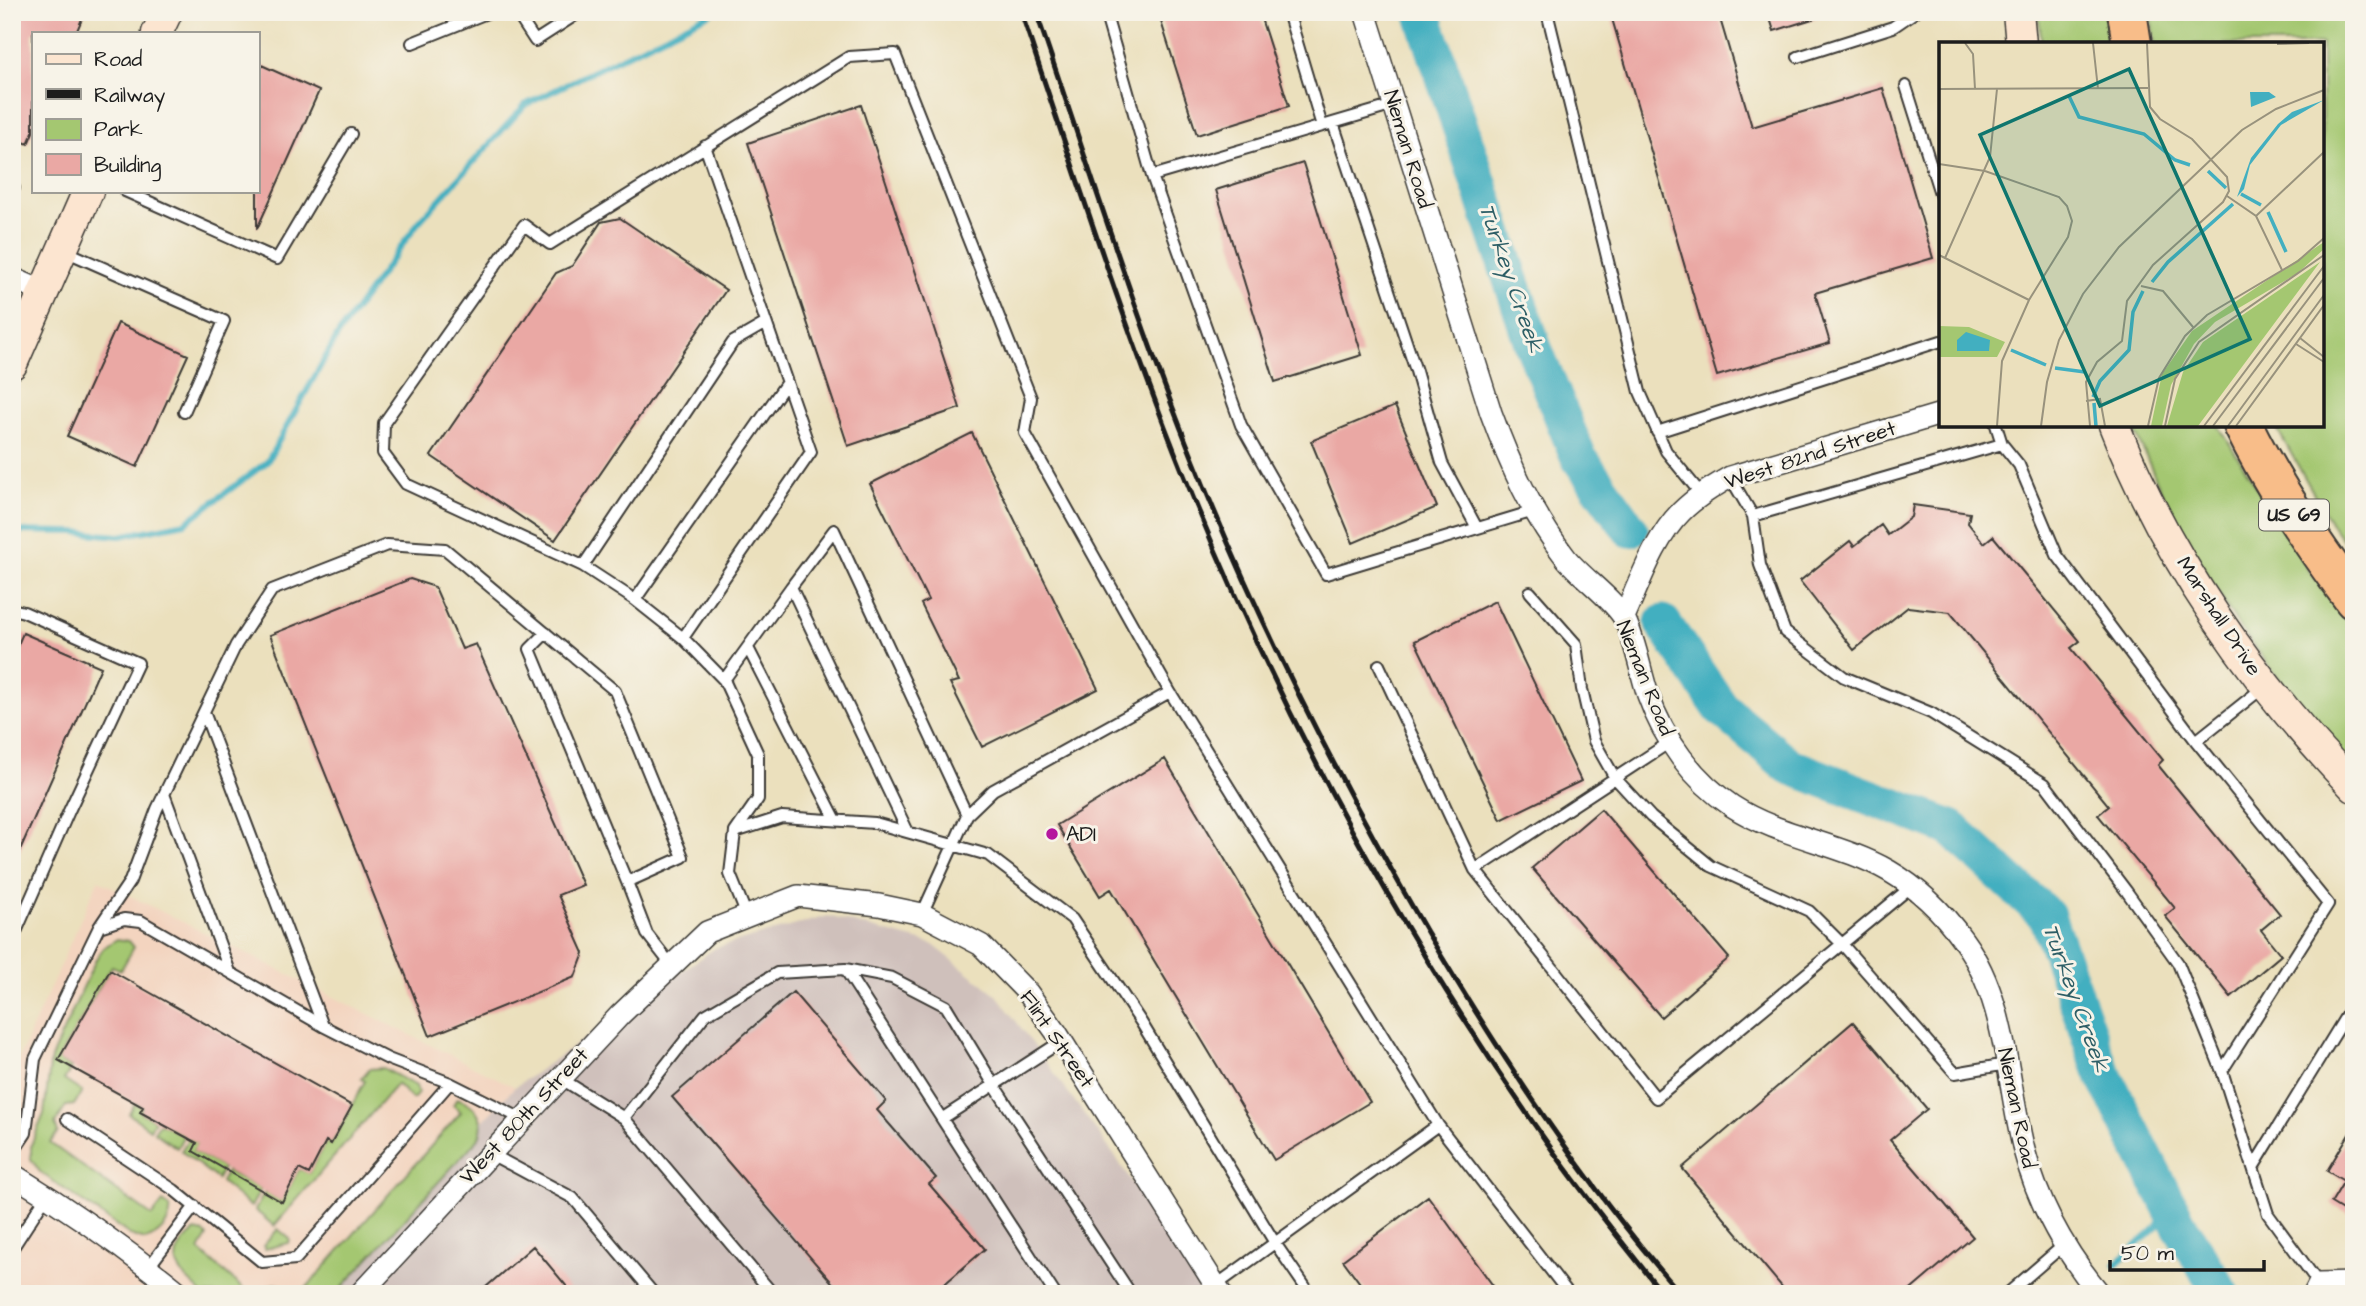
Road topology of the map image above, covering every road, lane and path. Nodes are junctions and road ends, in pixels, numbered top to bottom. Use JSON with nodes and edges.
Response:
{"nodes":[{"id":1,"x":167,"y":12,"type":"edge"},
{"id":2,"x":489,"y":12,"type":"edge"},
{"id":3,"x":516,"y":12,"type":"edge"},
{"id":4,"x":580,"y":12,"type":"edge"},
{"id":5,"x":1105,"y":12,"type":"edge"},
{"id":6,"x":1288,"y":12,"type":"edge"},
{"id":7,"x":1365,"y":12,"type":"edge"},
{"id":8,"x":1547,"y":12,"type":"edge"},
{"id":9,"x":1915,"y":12,"type":"edge"},
{"id":10,"x":2018,"y":12,"type":"edge"},
{"id":11,"x":2127,"y":12,"type":"edge"},
{"id":12,"x":157,"y":32,"type":"edge"},
{"id":13,"x":2021,"y":42,"type":"edge"},
{"id":14,"x":2132,"y":42,"type":"edge"},
{"id":15,"x":412,"y":43,"type":"dead end"},
{"id":16,"x":1798,"y":57,"type":"dead end"},
{"id":17,"x":1906,"y":86,"type":"dead end"},
{"id":18,"x":1394,"y":105,"type":"junction"},
{"id":19,"x":1328,"y":124,"type":"junction"},
{"id":20,"x":351,"y":134,"type":"dead end"},
{"id":21,"x":705,"y":146,"type":"junction"},
{"id":22,"x":1152,"y":176,"type":"junction"},
{"id":23,"x":1939,"y":191,"type":"edge"},
{"id":24,"x":88,"y":192,"type":"edge"},
{"id":25,"x":127,"y":192,"type":"edge"},
{"id":26,"x":62,"y":250,"type":"junction"},
{"id":27,"x":12,"y":278,"type":"edge"},
{"id":28,"x":44,"y":292,"type":"junction"},
{"id":29,"x":766,"y":323,"type":"junction"},
{"id":30,"x":1939,"y":342,"type":"edge"},
{"id":31,"x":12,"y":364,"type":"edge"},
{"id":32,"x":787,"y":382,"type":"junction"},
{"id":33,"x":184,"y":412,"type":"dead end"},
{"id":34,"x":1939,"y":415,"type":"edge"},
{"id":35,"x":1997,"y":427,"type":"edge"},
{"id":36,"x":2115,"y":427,"type":"edge"},
{"id":37,"x":2244,"y":427,"type":"edge"},
{"id":38,"x":1657,"y":432,"type":"junction"},
{"id":39,"x":2002,"y":444,"type":"junction"},
{"id":40,"x":1730,"y":477,"type":"junction"},
{"id":41,"x":1700,"y":494,"type":"junction"},
{"id":42,"x":1534,"y":510,"type":"junction"},
{"id":43,"x":1753,"y":516,"type":"junction"},
{"id":44,"x":1477,"y":528,"type":"junction"},
{"id":45,"x":583,"y":566,"type":"junction"},
{"id":46,"x":791,"y":587,"type":"junction"},
{"id":47,"x":1530,"y":592,"type":"dead end"},
{"id":48,"x":635,"y":600,"type":"junction"},
{"id":49,"x":2354,"y":600,"type":"edge"},
{"id":50,"x":12,"y":609,"type":"edge"},
{"id":51,"x":1624,"y":617,"type":"junction"},
{"id":52,"x":546,"y":633,"type":"junction"},
{"id":53,"x":682,"y":638,"type":"junction"},
{"id":54,"x":748,"y":648,"type":"junction"},
{"id":55,"x":1379,"y":665,"type":"dead end"},
{"id":56,"x":724,"y":681,"type":"junction"},
{"id":57,"x":2266,"y":685,"type":"junction"},
{"id":58,"x":1170,"y":692,"type":"junction"},
{"id":59,"x":204,"y":712,"type":"junction"},
{"id":60,"x":2196,"y":741,"type":"junction"},
{"id":61,"x":1670,"y":742,"type":"junction"},
{"id":62,"x":1615,"y":778,"type":"junction"},
{"id":63,"x":2354,"y":787,"type":"edge"},
{"id":64,"x":164,"y":794,"type":"junction"},
{"id":65,"x":967,"y":816,"type":"junction"},
{"id":66,"x":836,"y":820,"type":"junction"},
{"id":67,"x":735,"y":832,"type":"junction"},
{"id":68,"x":908,"y":832,"type":"junction"},
{"id":69,"x":953,"y":845,"type":"junction"},
{"id":70,"x":1475,"y":870,"type":"junction"},
{"id":71,"x":626,"y":882,"type":"junction"},
{"id":72,"x":1912,"y":886,"type":"junction"},
{"id":73,"x":922,"y":914,"type":"junction"},
{"id":74,"x":747,"y":916,"type":"junction"},
{"id":75,"x":99,"y":927,"type":"junction"},
{"id":76,"x":12,"y":941,"type":"edge"},
{"id":77,"x":694,"y":944,"type":"joint"},
{"id":78,"x":1842,"y":944,"type":"junction"},
{"id":79,"x":672,"y":966,"type":"junction"},
{"id":80,"x":845,"y":969,"type":"junction"},
{"id":81,"x":230,"y":972,"type":"junction"},
{"id":82,"x":2354,"y":1003,"type":"edge"},
{"id":83,"x":323,"y":1026,"type":"junction"},
{"id":84,"x":1062,"y":1041,"type":"junction"},
{"id":85,"x":2007,"y":1064,"type":"junction"},
{"id":86,"x":2222,"y":1071,"type":"junction"},
{"id":87,"x":560,"y":1078,"type":"junction"},
{"id":88,"x":450,"y":1083,"type":"junction"},
{"id":89,"x":994,"y":1085,"type":"junction"},
{"id":90,"x":624,"y":1118,"type":"junction"},
{"id":91,"x":943,"y":1118,"type":"junction"},
{"id":92,"x":67,"y":1119,"type":"dead end"},
{"id":93,"x":522,"y":1119,"type":"junction"},
{"id":94,"x":1438,"y":1125,"type":"junction"},
{"id":95,"x":489,"y":1153,"type":"junction"},
{"id":96,"x":12,"y":1154,"type":"edge"},
{"id":97,"x":2254,"y":1166,"type":"junction"},
{"id":98,"x":12,"y":1174,"type":"edge"},
{"id":99,"x":47,"y":1195,"type":"junction"},
{"id":100,"x":195,"y":1206,"type":"junction"},
{"id":101,"x":1275,"y":1243,"type":"junction"},
{"id":102,"x":2064,"y":1244,"type":"junction"},
{"id":103,"x":12,"y":1249,"type":"edge"},
{"id":104,"x":148,"y":1268,"type":"junction"},
{"id":105,"x":2354,"y":1283,"type":"edge"},
{"id":106,"x":2316,"y":1289,"type":"edge"},
{"id":107,"x":1214,"y":1291,"type":"edge"},
{"id":108,"x":181,"y":1294,"type":"edge"},
{"id":109,"x":360,"y":1294,"type":"edge"},
{"id":110,"x":654,"y":1294,"type":"edge"},
{"id":111,"x":773,"y":1294,"type":"edge"},
{"id":112,"x":1055,"y":1294,"type":"edge"},
{"id":113,"x":1131,"y":1294,"type":"edge"},
{"id":114,"x":1310,"y":1294,"type":"edge"},
{"id":115,"x":1569,"y":1294,"type":"edge"},
{"id":116,"x":2007,"y":1294,"type":"edge"},
{"id":117,"x":2100,"y":1294,"type":"edge"}],
"edges":[{"from":1,"to":12,"type":"street"},
{"from":2,"to":15,"type":"lane"},
{"from":3,"to":4,"type":"lane"},
{"from":5,"to":22,"type":"lane"},
{"from":6,"to":19,"type":"lane"},
{"from":7,"to":18,"type":"street","name":"Nieman Road"},
{"from":8,"to":38,"type":"lane"},
{"from":9,"to":16,"type":"lane"},
{"from":10,"to":13,"type":"street"},
{"from":11,"to":14,"type":"highway"},
{"from":17,"to":23,"type":"lane"},
{"from":18,"to":19,"type":"lane"},
{"from":18,"to":42,"type":"street","name":"Nieman Road"},
{"from":19,"to":22,"type":"lane"},
{"from":19,"to":44,"type":"lane"},
{"from":20,"to":25,"type":"lane"},
{"from":21,"to":29,"type":"lane"},
{"from":21,"to":45,"type":"lane"},
{"from":21,"to":58,"type":"lane"},
{"from":22,"to":44,"type":"lane"},
{"from":24,"to":26,"type":"street"},
{"from":26,"to":28,"type":"street"},
{"from":26,"to":33,"type":"lane"},
{"from":27,"to":28,"type":"street"},
{"from":28,"to":31,"type":"street"},
{"from":29,"to":32,"type":"lane"},
{"from":29,"to":45,"type":"lane"},
{"from":30,"to":38,"type":"lane"},
{"from":32,"to":48,"type":"lane"},
{"from":32,"to":53,"type":"lane"},
{"from":34,"to":40,"type":"street","name":"West 82nd Street"},
{"from":35,"to":39,"type":"lane"},
{"from":36,"to":57,"type":"street","name":"Marshall Drive"},
{"from":37,"to":49,"type":"highway","number":"US 69"},
{"from":38,"to":41,"type":"lane"},
{"from":39,"to":43,"type":"lane"},
{"from":39,"to":60,"type":"lane"},
{"from":40,"to":41,"type":"street","name":"West 82nd Street"},
{"from":40,"to":43,"type":"lane"},
{"from":41,"to":51,"type":"street","name":"West 82nd Street"},
{"from":42,"to":44,"type":"lane"},
{"from":42,"to":51,"type":"street","name":"Nieman Road"},
{"from":43,"to":86,"type":"lane"},
{"from":45,"to":48,"type":"lane"},
{"from":46,"to":54,"type":"lane"},
{"from":46,"to":65,"type":"lane"},
{"from":46,"to":68,"type":"lane"},
{"from":47,"to":62,"type":"lane"},
{"from":48,"to":53,"type":"lane"},
{"from":50,"to":76,"type":"lane"},
{"from":51,"to":61,"type":"street","name":"Nieman Road"},
{"from":52,"to":59,"type":"lane"},
{"from":52,"to":71,"type":"lane"},
{"from":52,"to":71,"type":"lane"},
{"from":53,"to":56,"type":"lane"},
{"from":54,"to":56,"type":"lane"},
{"from":54,"to":66,"type":"lane"},
{"from":55,"to":70,"type":"lane"},
{"from":56,"to":67,"type":"lane"},
{"from":57,"to":60,"type":"lane"},
{"from":57,"to":63,"type":"street","name":"Marshall Drive"},
{"from":58,"to":65,"type":"lane"},
{"from":58,"to":94,"type":"lane"},
{"from":59,"to":64,"type":"lane"},
{"from":59,"to":83,"type":"lane"},
{"from":60,"to":86,"type":"lane"},
{"from":61,"to":62,"type":"lane"},
{"from":61,"to":72,"type":"street","name":"Nieman Road"},
{"from":62,"to":70,"type":"lane"},
{"from":62,"to":78,"type":"lane"},
{"from":64,"to":75,"type":"lane"},
{"from":64,"to":81,"type":"lane"},
{"from":65,"to":69,"type":"lane"},
{"from":66,"to":67,"type":"lane"},
{"from":66,"to":68,"type":"lane"},
{"from":67,"to":74,"type":"lane"},
{"from":68,"to":69,"type":"lane"},
{"from":69,"to":73,"type":"lane"},
{"from":69,"to":101,"type":"lane"},
{"from":70,"to":78,"type":"lane"},
{"from":71,"to":79,"type":"lane"},
{"from":72,"to":78,"type":"lane"},
{"from":72,"to":85,"type":"street","name":"Nieman Road"},
{"from":73,"to":74,"type":"street","name":"Flint Street"},
{"from":73,"to":84,"type":"street","name":"Flint Street"},
{"from":74,"to":77,"type":"street","name":"Flint Street"},
{"from":75,"to":81,"type":"lane"},
{"from":75,"to":96,"type":"lane"},
{"from":77,"to":79,"type":"street","name":"West 80th Street"},
{"from":78,"to":85,"type":"lane"},
{"from":79,"to":87,"type":"street","name":"West 80th Street"},
{"from":80,"to":89,"type":"lane"},
{"from":80,"to":90,"type":"lane"},
{"from":80,"to":91,"type":"lane"},
{"from":81,"to":83,"type":"lane"},
{"from":82,"to":97,"type":"lane"},
{"from":83,"to":88,"type":"lane"},
{"from":84,"to":89,"type":"lane"},
{"from":84,"to":107,"type":"street","name":"Flint Street"},
{"from":85,"to":102,"type":"street","name":"Nieman Road"},
{"from":86,"to":97,"type":"lane"},
{"from":87,"to":90,"type":"lane"},
{"from":87,"to":93,"type":"street","name":"West 80th Street"},
{"from":88,"to":93,"type":"lane"},
{"from":88,"to":100,"type":"lane"},
{"from":89,"to":91,"type":"lane"},
{"from":89,"to":113,"type":"lane"},
{"from":90,"to":111,"type":"lane"},
{"from":91,"to":112,"type":"lane"},
{"from":92,"to":100,"type":"lane"},
{"from":93,"to":95,"type":"street","name":"West 80th Street"},
{"from":94,"to":101,"type":"lane"},
{"from":94,"to":115,"type":"lane"},
{"from":95,"to":109,"type":"street","name":"West 80th Street"},
{"from":95,"to":110,"type":"lane"},
{"from":97,"to":106,"type":"lane"},
{"from":98,"to":99,"type":"street"},
{"from":99,"to":103,"type":"lane"},
{"from":99,"to":104,"type":"street"},
{"from":100,"to":104,"type":"lane"},
{"from":101,"to":107,"type":"lane"},
{"from":101,"to":114,"type":"lane"},
{"from":102,"to":116,"type":"lane"},
{"from":102,"to":117,"type":"street","name":"Nieman Road"},
{"from":104,"to":108,"type":"street"},
{"from":105,"to":106,"type":"street"}]}
